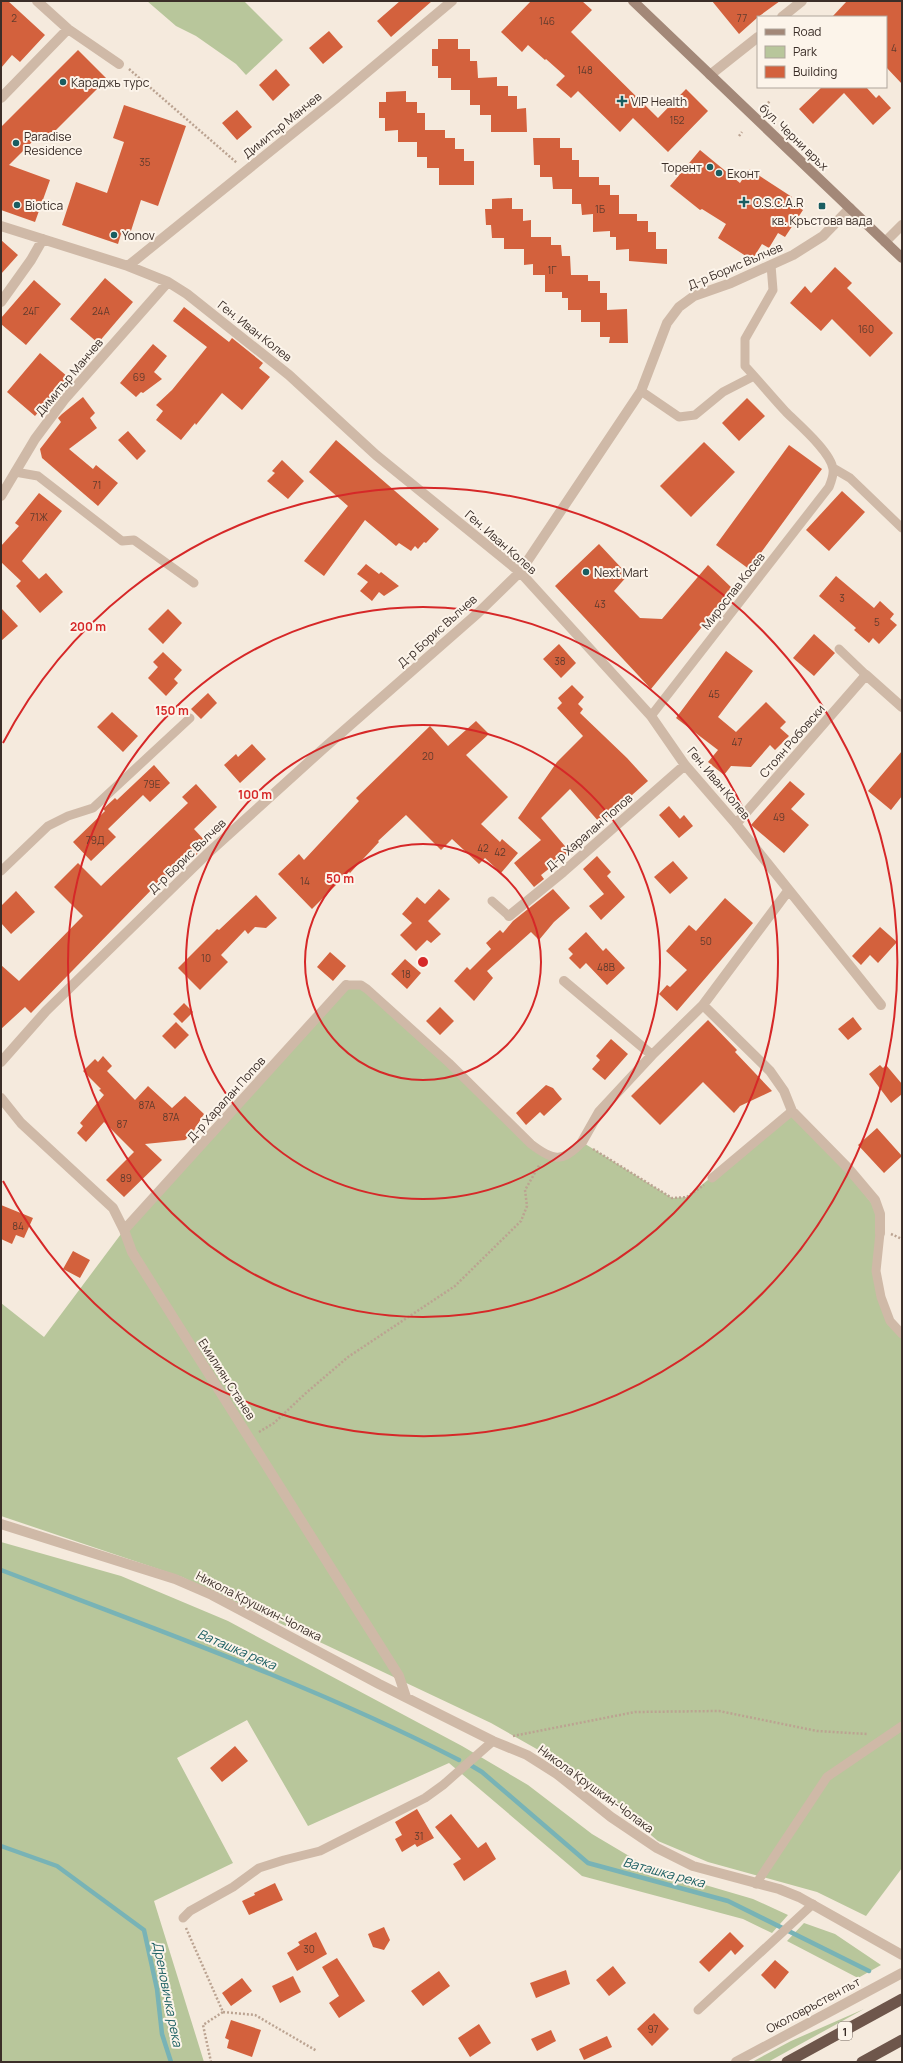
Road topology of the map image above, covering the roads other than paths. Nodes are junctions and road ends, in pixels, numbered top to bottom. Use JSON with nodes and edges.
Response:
{"nodes":[{"id":1,"x":37,"y":1,"type":"edge"},
{"id":2,"x":452,"y":1,"type":"edge"},
{"id":3,"x":633,"y":1,"type":"edge"},
{"id":4,"x":802,"y":1,"type":"edge"},
{"id":5,"x":783,"y":16,"type":"edge"},
{"id":6,"x":68,"y":29,"type":"junction"},
{"id":7,"x":757,"y":37,"type":"edge"},
{"id":8,"x":119,"y":64,"type":"road end"},
{"id":9,"x":710,"y":75,"type":"junction"},
{"id":10,"x":1,"y":98,"type":"edge"},
{"id":11,"x":850,"y":208,"type":"junction"},
{"id":12,"x":902,"y":225,"type":"edge"},
{"id":13,"x":1,"y":226,"type":"edge"},
{"id":14,"x":43,"y":239,"type":"junction"},
{"id":15,"x":885,"y":242,"type":"junction"},
{"id":16,"x":902,"y":258,"type":"edge"},
{"id":17,"x":771,"y":265,"type":"junction"},
{"id":18,"x":128,"y":266,"type":"junction"},
{"id":19,"x":168,"y":282,"type":"junction"},
{"id":20,"x":1,"y":302,"type":"edge"},
{"id":21,"x":754,"y":376,"type":"junction"},
{"id":22,"x":641,"y":391,"type":"junction"},
{"id":23,"x":833,"y":468,"type":"junction"},
{"id":24,"x":15,"y":472,"type":"junction"},
{"id":25,"x":1,"y":496,"type":"edge"},
{"id":26,"x":902,"y":528,"type":"edge"},
{"id":27,"x":520,"y":572,"type":"junction"},
{"id":28,"x":194,"y":583,"type":"dead end"},
{"id":29,"x":839,"y":649,"type":"dead end"},
{"id":30,"x":866,"y":675,"type":"junction"},
{"id":31,"x":902,"y":707,"type":"edge"},
{"id":32,"x":651,"y":716,"type":"junction"},
{"id":33,"x":190,"y":718,"type":"dead end"},
{"id":34,"x":685,"y":765,"type":"junction"},
{"id":35,"x":736,"y":824,"type":"junction"},
{"id":36,"x":1,"y":871,"type":"edge"},
{"id":37,"x":788,"y":891,"type":"junction"},
{"id":38,"x":492,"y":901,"type":"dead end"},
{"id":39,"x":509,"y":916,"type":"joint"},
{"id":40,"x":564,"y":981,"type":"dead end"},
{"id":41,"x":346,"y":985,"type":"joint"},
{"id":42,"x":703,"y":1005,"type":"junction"},
{"id":43,"x":881,"y":1005,"type":"dead end"},
{"id":44,"x":652,"y":1056,"type":"junction"},
{"id":45,"x":1,"y":1062,"type":"edge"},
{"id":46,"x":1,"y":1098,"type":"edge"},
{"id":47,"x":792,"y":1111,"type":"junction"},
{"id":48,"x":582,"y":1142,"type":"joint"},
{"id":49,"x":712,"y":1178,"type":"road end"},
{"id":50,"x":124,"y":1230,"type":"junction"},
{"id":51,"x":880,"y":1233,"type":"joint"},
{"id":52,"x":902,"y":1334,"type":"edge"},
{"id":53,"x":1,"y":1524,"type":"edge"},
{"id":54,"x":406,"y":1697,"type":"junction"},
{"id":55,"x":902,"y":1726,"type":"edge"},
{"id":56,"x":493,"y":1741,"type":"junction"},
{"id":57,"x":756,"y":1884,"type":"junction"},
{"id":58,"x":813,"y":1904,"type":"junction"},
{"id":59,"x":183,"y":1918,"type":"road end"},
{"id":60,"x":902,"y":1955,"type":"edge"},
{"id":61,"x":902,"y":1973,"type":"edge"},
{"id":62,"x":902,"y":1999,"type":"edge"},
{"id":63,"x":698,"y":2010,"type":"dead end"},
{"id":64,"x":902,"y":2040,"type":"edge"},
{"id":65,"x":736,"y":2062,"type":"edge"},
{"id":66,"x":787,"y":2062,"type":"edge"},
{"id":67,"x":862,"y":2062,"type":"edge"}],
"edges":[{"from":1,"to":6,"type":"street"},
{"from":2,"to":18,"type":"street","name":"Димитър Манчев"},
{"from":3,"to":9,"type":"main road","name":"бул. Черни връх"},
{"from":4,"to":5,"type":"street"},
{"from":6,"to":8,"type":"street"},
{"from":6,"to":10,"type":"street"},
{"from":7,"to":9,"type":"street"},
{"from":9,"to":11,"type":"main road","name":"бул. Черни връх"},
{"from":11,"to":15,"type":"main road","name":"бул. Черни връх"},
{"from":11,"to":17,"type":"street","name":"Д-р Борис Вълчев"},
{"from":12,"to":15,"type":"street"},
{"from":13,"to":14,"type":"street","name":"Ген. Иван Колев"},
{"from":14,"to":18,"type":"street","name":"Ген. Иван Колев"},
{"from":14,"to":20,"type":"street"},
{"from":15,"to":16,"type":"main road","name":"бул. Черни връх"},
{"from":17,"to":21,"type":"lane"},
{"from":17,"to":22,"type":"street","name":"Д-р Борис Вълчев"},
{"from":18,"to":19,"type":"street","name":"Ген. Иван Колев"},
{"from":19,"to":24,"type":"street","name":"Димитър Манчев"},
{"from":19,"to":27,"type":"street","name":"Ген. Иван Колев"},
{"from":21,"to":22,"type":"lane"},
{"from":21,"to":23,"type":"lane"},
{"from":22,"to":27,"type":"street","name":"Д-р Борис Вълчев"},
{"from":23,"to":26,"type":"lane"},
{"from":23,"to":32,"type":"lane","name":"Мирослав Косев"},
{"from":24,"to":25,"type":"street","name":"Димитър Манчев"},
{"from":24,"to":28,"type":"lane"},
{"from":27,"to":32,"type":"street","name":"Ген. Иван Колев"},
{"from":27,"to":45,"type":"street","name":"Д-р Борис Вълчев"},
{"from":29,"to":30,"type":"lane"},
{"from":30,"to":31,"type":"street"},
{"from":30,"to":35,"type":"street","name":"Стоян Робовски"},
{"from":32,"to":34,"type":"street","name":"Ген. Иван Колев"},
{"from":33,"to":36,"type":"lane"},
{"from":34,"to":35,"type":"street","name":"Ген. Иван Колев"},
{"from":34,"to":39,"type":"street","name":"Д-р Харалан Попов"},
{"from":35,"to":37,"type":"street","name":"Ген. Иван Колев"},
{"from":37,"to":42,"type":"street"},
{"from":37,"to":43,"type":"street","name":"Ген. Иван Колев"},
{"from":38,"to":39,"type":"lane"},
{"from":40,"to":44,"type":"street"},
{"from":41,"to":48,"type":"lane"},
{"from":41,"to":50,"type":"street","name":"Д-р Харалан Попов"},
{"from":42,"to":44,"type":"street"},
{"from":42,"to":47,"type":"street"},
{"from":44,"to":48,"type":"street"},
{"from":46,"to":50,"type":"street","name":"Емилиян Станев"},
{"from":47,"to":49,"type":"lane"},
{"from":47,"to":51,"type":"street"},
{"from":50,"to":54,"type":"street","name":"Емилиян Станев"},
{"from":51,"to":52,"type":"lane"},
{"from":53,"to":54,"type":"street","name":"Никола Крушкин-Чолака"},
{"from":54,"to":56,"type":"street","name":"Никола Крушкин-Чолака"},
{"from":55,"to":57,"type":"lane"},
{"from":56,"to":57,"type":"street","name":"Никола Крушкин-Чолака"},
{"from":56,"to":59,"type":"lane"},
{"from":57,"to":58,"type":"street","name":"Никола Крушкин-Чолака"},
{"from":58,"to":60,"type":"street","name":"Никола Крушкин-Чолака"},
{"from":58,"to":63,"type":"lane"},
{"from":61,"to":65,"type":"street","name":"Околовръстен път"},
{"from":62,"to":66,"type":"highway","number":"1"},
{"from":64,"to":67,"type":"highway"}]}
